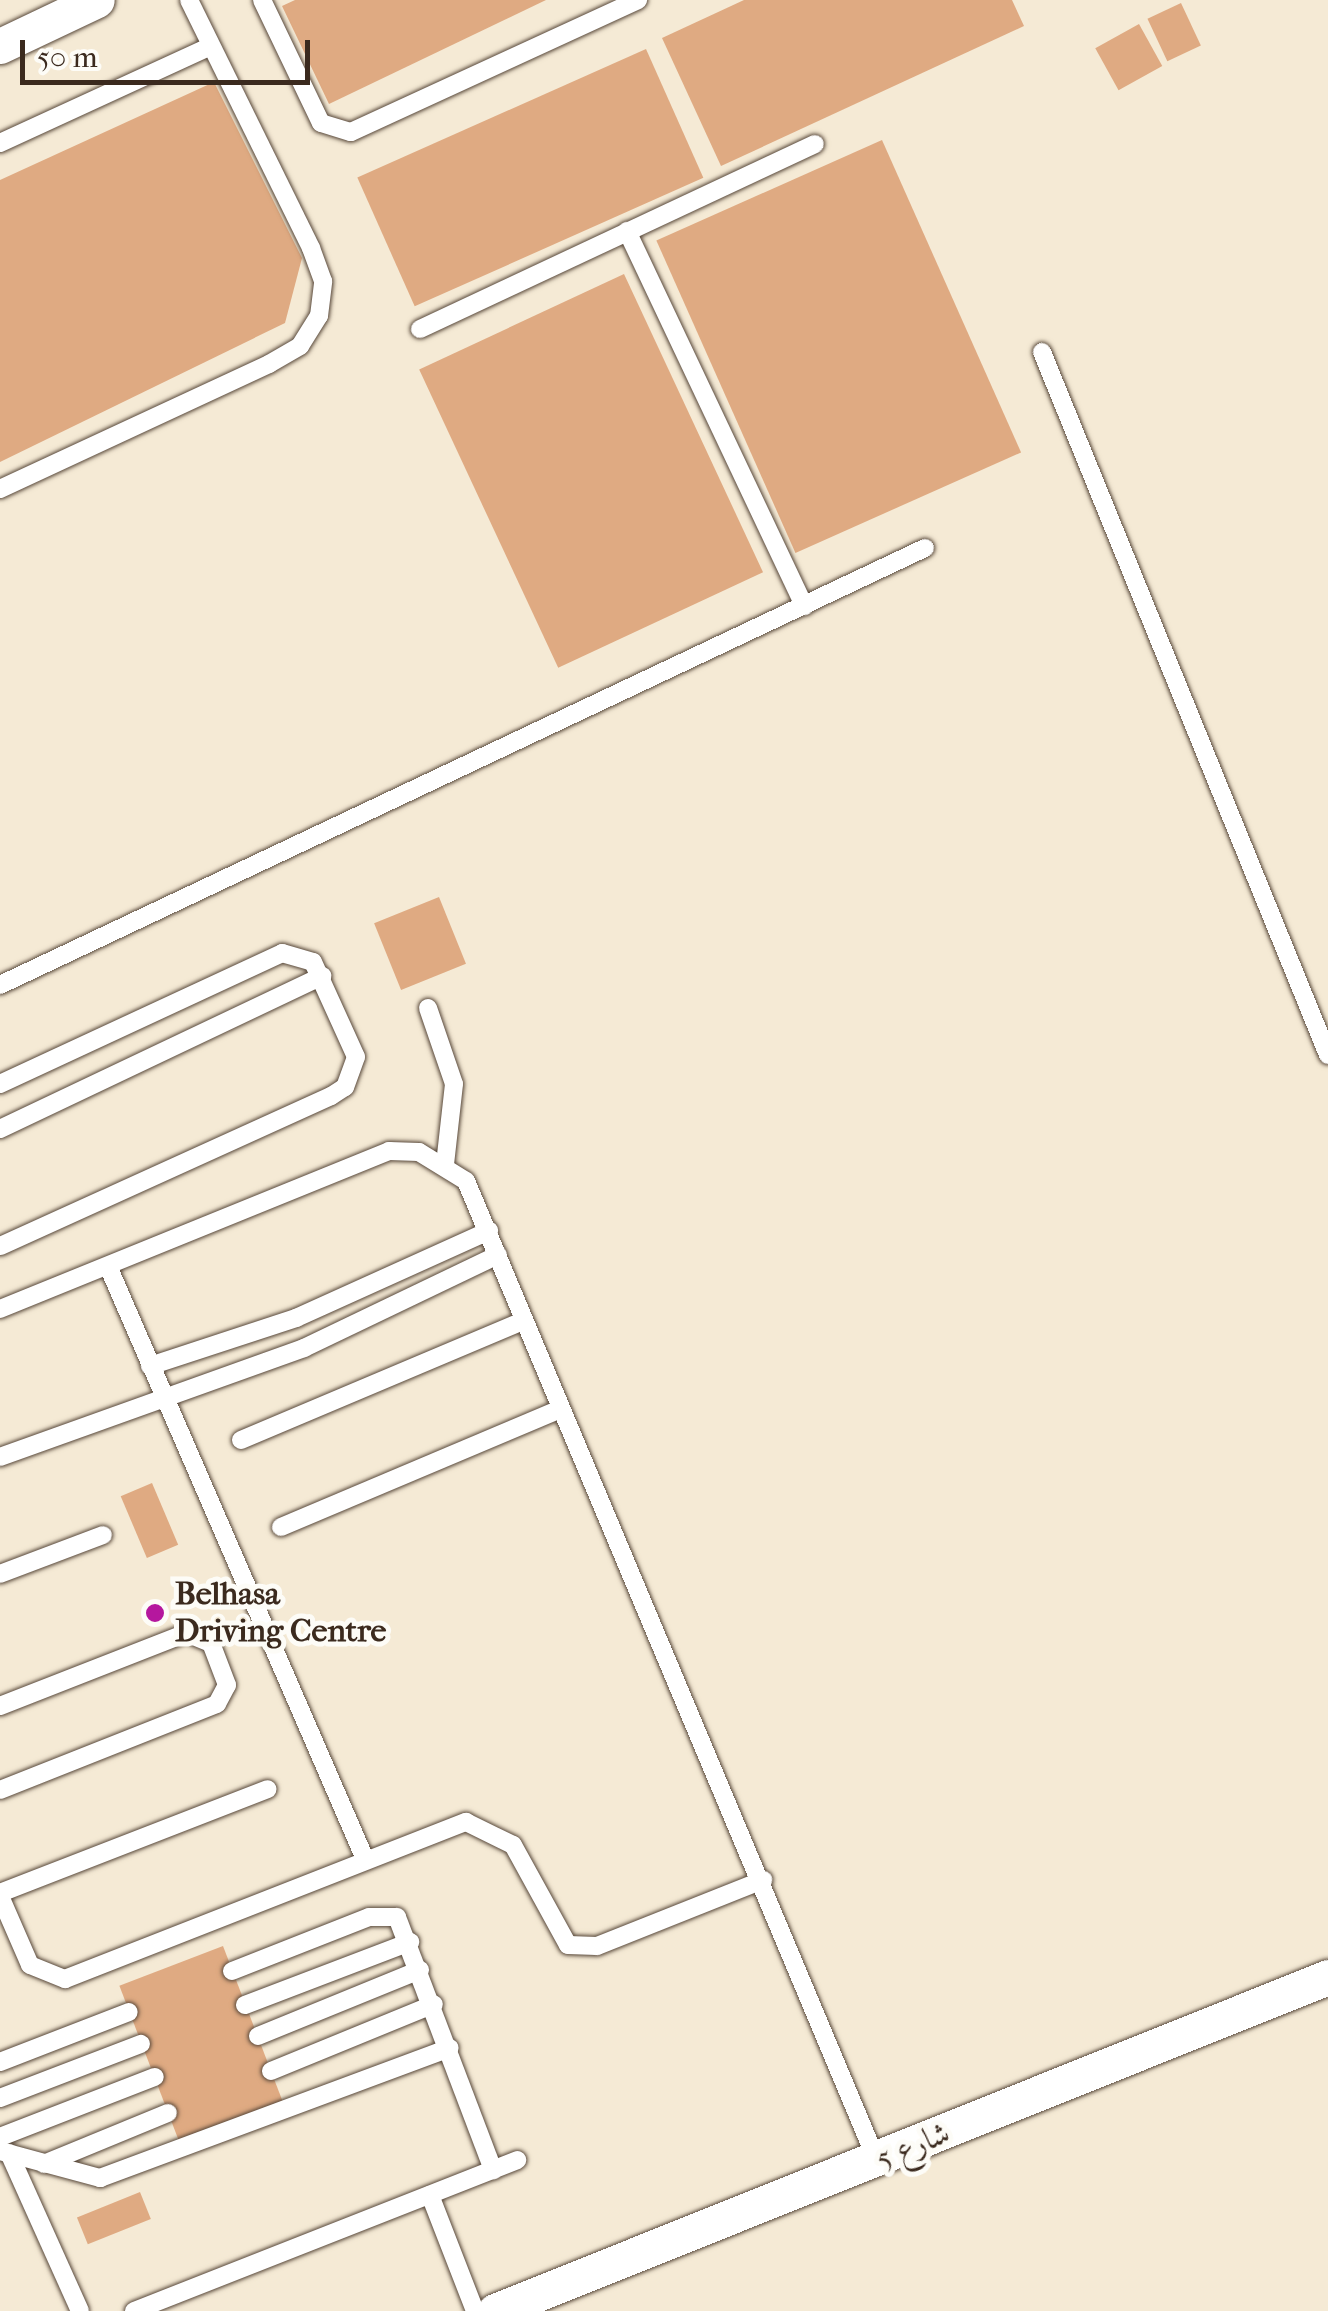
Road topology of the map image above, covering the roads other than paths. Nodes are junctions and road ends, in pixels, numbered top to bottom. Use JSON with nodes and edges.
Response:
{"nodes":[{"id":1,"x":97,"y":0,"type":"edge"},
{"id":2,"x":189,"y":0,"type":"edge"},
{"id":3,"x":262,"y":0,"type":"edge"},
{"id":4,"x":638,"y":0,"type":"edge"},
{"id":5,"x":0,"y":46,"type":"edge"},
{"id":6,"x":211,"y":46,"type":"junction"},
{"id":7,"x":0,"y":143,"type":"edge"},
{"id":8,"x":815,"y":144,"type":"dead end"},
{"id":9,"x":627,"y":231,"type":"junction"},
{"id":10,"x":420,"y":329,"type":"dead end"},
{"id":11,"x":1042,"y":352,"type":"dead end"},
{"id":12,"x":0,"y":490,"type":"edge"},
{"id":13,"x":926,"y":548,"type":"dead end"},
{"id":14,"x":804,"y":606,"type":"junction"},
{"id":15,"x":322,"y":976,"type":"junction"},
{"id":16,"x":0,"y":985,"type":"edge"},
{"id":17,"x":428,"y":1008,"type":"dead end"},
{"id":18,"x":1328,"y":1055,"type":"edge"},
{"id":19,"x":0,"y":1084,"type":"edge"},
{"id":20,"x":0,"y":1129,"type":"edge"},
{"id":21,"x":445,"y":1164,"type":"junction"},
{"id":22,"x":489,"y":1232,"type":"junction"},
{"id":23,"x":0,"y":1246,"type":"edge"},
{"id":24,"x":498,"y":1255,"type":"junction"},
{"id":25,"x":108,"y":1266,"type":"junction"},
{"id":26,"x":0,"y":1309,"type":"edge"},
{"id":27,"x":523,"y":1321,"type":"junction"},
{"id":28,"x":150,"y":1366,"type":"junction"},
{"id":29,"x":161,"y":1394,"type":"junction"},
{"id":30,"x":560,"y":1409,"type":"junction"},
{"id":31,"x":241,"y":1440,"type":"dead end"},
{"id":32,"x":0,"y":1456,"type":"edge"},
{"id":33,"x":282,"y":1527,"type":"dead end"},
{"id":34,"x":103,"y":1535,"type":"dead end"},
{"id":35,"x":0,"y":1574,"type":"edge"},
{"id":36,"x":0,"y":1706,"type":"edge"},
{"id":37,"x":268,"y":1789,"type":"dead end"},
{"id":38,"x":0,"y":1790,"type":"edge"},
{"id":39,"x":365,"y":1859,"type":"junction"},
{"id":40,"x":763,"y":1880,"type":"junction"},
{"id":41,"x":0,"y":1894,"type":"edge"},
{"id":42,"x":410,"y":1942,"type":"junction"},
{"id":43,"x":420,"y":1970,"type":"junction"},
{"id":44,"x":232,"y":1971,"type":"dead end"},
{"id":45,"x":1328,"y":1977,"type":"edge"},
{"id":46,"x":434,"y":2004,"type":"junction"},
{"id":47,"x":245,"y":2005,"type":"dead end"},
{"id":48,"x":129,"y":2012,"type":"dead end"},
{"id":49,"x":258,"y":2036,"type":"dead end"},
{"id":50,"x":142,"y":2044,"type":"dead end"},
{"id":51,"x":450,"y":2048,"type":"junction"},
{"id":52,"x":0,"y":2062,"type":"edge"},
{"id":53,"x":272,"y":2071,"type":"dead end"},
{"id":54,"x":154,"y":2077,"type":"dead end"},
{"id":55,"x":0,"y":2098,"type":"edge"},
{"id":56,"x":168,"y":2113,"type":"dead end"},
{"id":57,"x":3,"y":2147,"type":"edge"},
{"id":58,"x":517,"y":2160,"type":"dead end"},
{"id":59,"x":877,"y":2161,"type":"junction"},
{"id":60,"x":44,"y":2164,"type":"junction"},
{"id":61,"x":493,"y":2170,"type":"junction"},
{"id":62,"x":430,"y":2195,"type":"junction"},
{"id":63,"x":80,"y":2311,"type":"edge"},
{"id":64,"x":134,"y":2311,"type":"edge"},
{"id":65,"x":475,"y":2311,"type":"edge"},
{"id":66,"x":496,"y":2311,"type":"edge"}],
"edges":[{"from":1,"to":5,"type":"street"},
{"from":2,"to":6,"type":"lane"},
{"from":3,"to":4,"type":"lane"},
{"from":6,"to":7,"type":"lane"},
{"from":6,"to":12,"type":"lane"},
{"from":8,"to":9,"type":"lane"},
{"from":9,"to":10,"type":"lane"},
{"from":9,"to":14,"type":"lane"},
{"from":11,"to":18,"type":"lane"},
{"from":13,"to":14,"type":"lane"},
{"from":14,"to":16,"type":"lane"},
{"from":15,"to":19,"type":"lane"},
{"from":15,"to":20,"type":"lane"},
{"from":15,"to":23,"type":"lane"},
{"from":17,"to":21,"type":"lane"},
{"from":21,"to":22,"type":"lane"},
{"from":21,"to":25,"type":"lane"},
{"from":22,"to":24,"type":"lane"},
{"from":22,"to":28,"type":"lane"},
{"from":24,"to":27,"type":"lane"},
{"from":24,"to":29,"type":"lane"},
{"from":25,"to":26,"type":"lane"},
{"from":25,"to":28,"type":"lane"},
{"from":27,"to":30,"type":"lane"},
{"from":27,"to":31,"type":"lane"},
{"from":28,"to":29,"type":"lane"},
{"from":29,"to":32,"type":"lane"},
{"from":29,"to":39,"type":"lane"},
{"from":30,"to":33,"type":"lane"},
{"from":30,"to":40,"type":"lane"},
{"from":34,"to":35,"type":"lane"},
{"from":36,"to":38,"type":"lane"},
{"from":37,"to":41,"type":"lane"},
{"from":39,"to":40,"type":"lane"},
{"from":39,"to":41,"type":"lane"},
{"from":40,"to":59,"type":"lane"},
{"from":42,"to":43,"type":"lane"},
{"from":42,"to":44,"type":"lane"},
{"from":42,"to":47,"type":"lane"},
{"from":43,"to":46,"type":"lane"},
{"from":43,"to":49,"type":"lane"},
{"from":45,"to":59,"type":"street","name":"شارع 5"},
{"from":46,"to":51,"type":"lane"},
{"from":46,"to":53,"type":"lane"},
{"from":48,"to":52,"type":"lane"},
{"from":50,"to":55,"type":"lane"},
{"from":51,"to":60,"type":"lane"},
{"from":51,"to":61,"type":"lane"},
{"from":54,"to":57,"type":"lane"},
{"from":56,"to":60,"type":"lane"},
{"from":57,"to":60,"type":"lane"},
{"from":57,"to":63,"type":"lane"},
{"from":58,"to":61,"type":"lane"},
{"from":59,"to":66,"type":"street","name":"شارع 5"},
{"from":61,"to":62,"type":"lane"},
{"from":62,"to":64,"type":"lane"},
{"from":62,"to":65,"type":"lane"}]}
